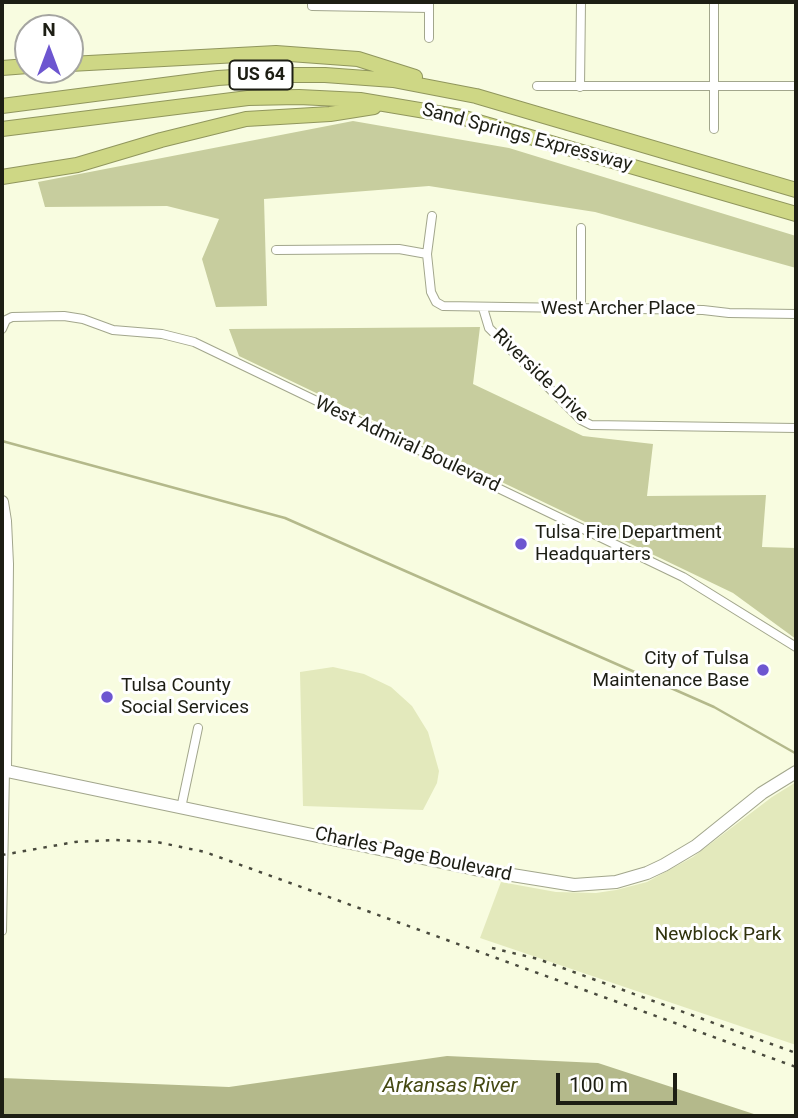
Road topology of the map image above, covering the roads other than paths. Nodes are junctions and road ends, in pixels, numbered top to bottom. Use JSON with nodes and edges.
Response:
{"nodes":[{"id":1,"x":580,"y":2,"type":"edge"},
{"id":2,"x":714,"y":2,"type":"edge"},
{"id":3,"x":312,"y":4,"type":"edge"},
{"id":4,"x":429,"y":5,"type":"edge"},
{"id":5,"x":429,"y":38,"type":"dead end"},
{"id":6,"x":84,"y":63,"type":"edge"},
{"id":7,"x":537,"y":86,"type":"dead end"},
{"id":8,"x":714,"y":86,"type":"junction"},
{"id":9,"x":796,"y":86,"type":"edge"},
{"id":10,"x":580,"y":87,"type":"junction"},
{"id":11,"x":476,"y":96,"type":"junction"},
{"id":12,"x":393,"y":104,"type":"junction"},
{"id":13,"x":2,"y":106,"type":"edge"},
{"id":14,"x":714,"y":128,"type":"dead end"},
{"id":15,"x":2,"y":129,"type":"edge"},
{"id":16,"x":2,"y":177,"type":"edge"},
{"id":17,"x":796,"y":190,"type":"edge"},
{"id":18,"x":796,"y":214,"type":"edge"},
{"id":19,"x":432,"y":216,"type":"dead end"},
{"id":20,"x":581,"y":228,"type":"dead end"},
{"id":21,"x":276,"y":250,"type":"dead end"},
{"id":22,"x":427,"y":254,"type":"junction"},
{"id":23,"x":483,"y":308,"type":"junction"},
{"id":24,"x":581,"y":310,"type":"junction"},
{"id":25,"x":796,"y":314,"type":"edge"},
{"id":26,"x":2,"y":329,"type":"edge"},
{"id":27,"x":796,"y":428,"type":"edge"},
{"id":28,"x":2,"y":502,"type":"edge"},
{"id":29,"x":796,"y":647,"type":"edge"},
{"id":30,"x":198,"y":728,"type":"dead end"},
{"id":31,"x":3,"y":770,"type":"edge"},
{"id":32,"x":796,"y":772,"type":"edge"},
{"id":33,"x":181,"y":808,"type":"junction"},
{"id":34,"x":2,"y":930,"type":"edge"}],
"edges":[{"from":1,"to":10,"type":"street"},
{"from":2,"to":8,"type":"street"},
{"from":3,"to":4,"type":"street"},
{"from":4,"to":5,"type":"street"},
{"from":6,"to":11,"type":"highway"},
{"from":7,"to":10,"type":"street"},
{"from":8,"to":9,"type":"street"},
{"from":8,"to":10,"type":"street"},
{"from":8,"to":14,"type":"street"},
{"from":11,"to":13,"type":"highway","name":"Sand Springs Expressway","number":"US 64"},
{"from":11,"to":17,"type":"highway","name":"Sand Springs Expressway","number":"US 64"},
{"from":12,"to":15,"type":"highway","name":"Sand Springs Expressway","number":"US 64"},
{"from":12,"to":16,"type":"highway"},
{"from":12,"to":18,"type":"highway","name":"Sand Springs Expressway","number":"US 64"},
{"from":19,"to":22,"type":"street"},
{"from":20,"to":24,"type":"street"},
{"from":21,"to":22,"type":"street"},
{"from":22,"to":23,"type":"street","name":"West Archer Place"},
{"from":23,"to":24,"type":"street","name":"West Archer Place"},
{"from":23,"to":27,"type":"street","name":"Riverside Drive"},
{"from":24,"to":25,"type":"street","name":"West Archer Place"},
{"from":26,"to":29,"type":"street","name":"West Admiral Boulevard"},
{"from":28,"to":31,"type":"main road"},
{"from":30,"to":33,"type":"street"},
{"from":31,"to":33,"type":"main road","name":"Charles Page Boulevard"},
{"from":31,"to":34,"type":"street"},
{"from":32,"to":33,"type":"main road","name":"Charles Page Boulevard"}]}
